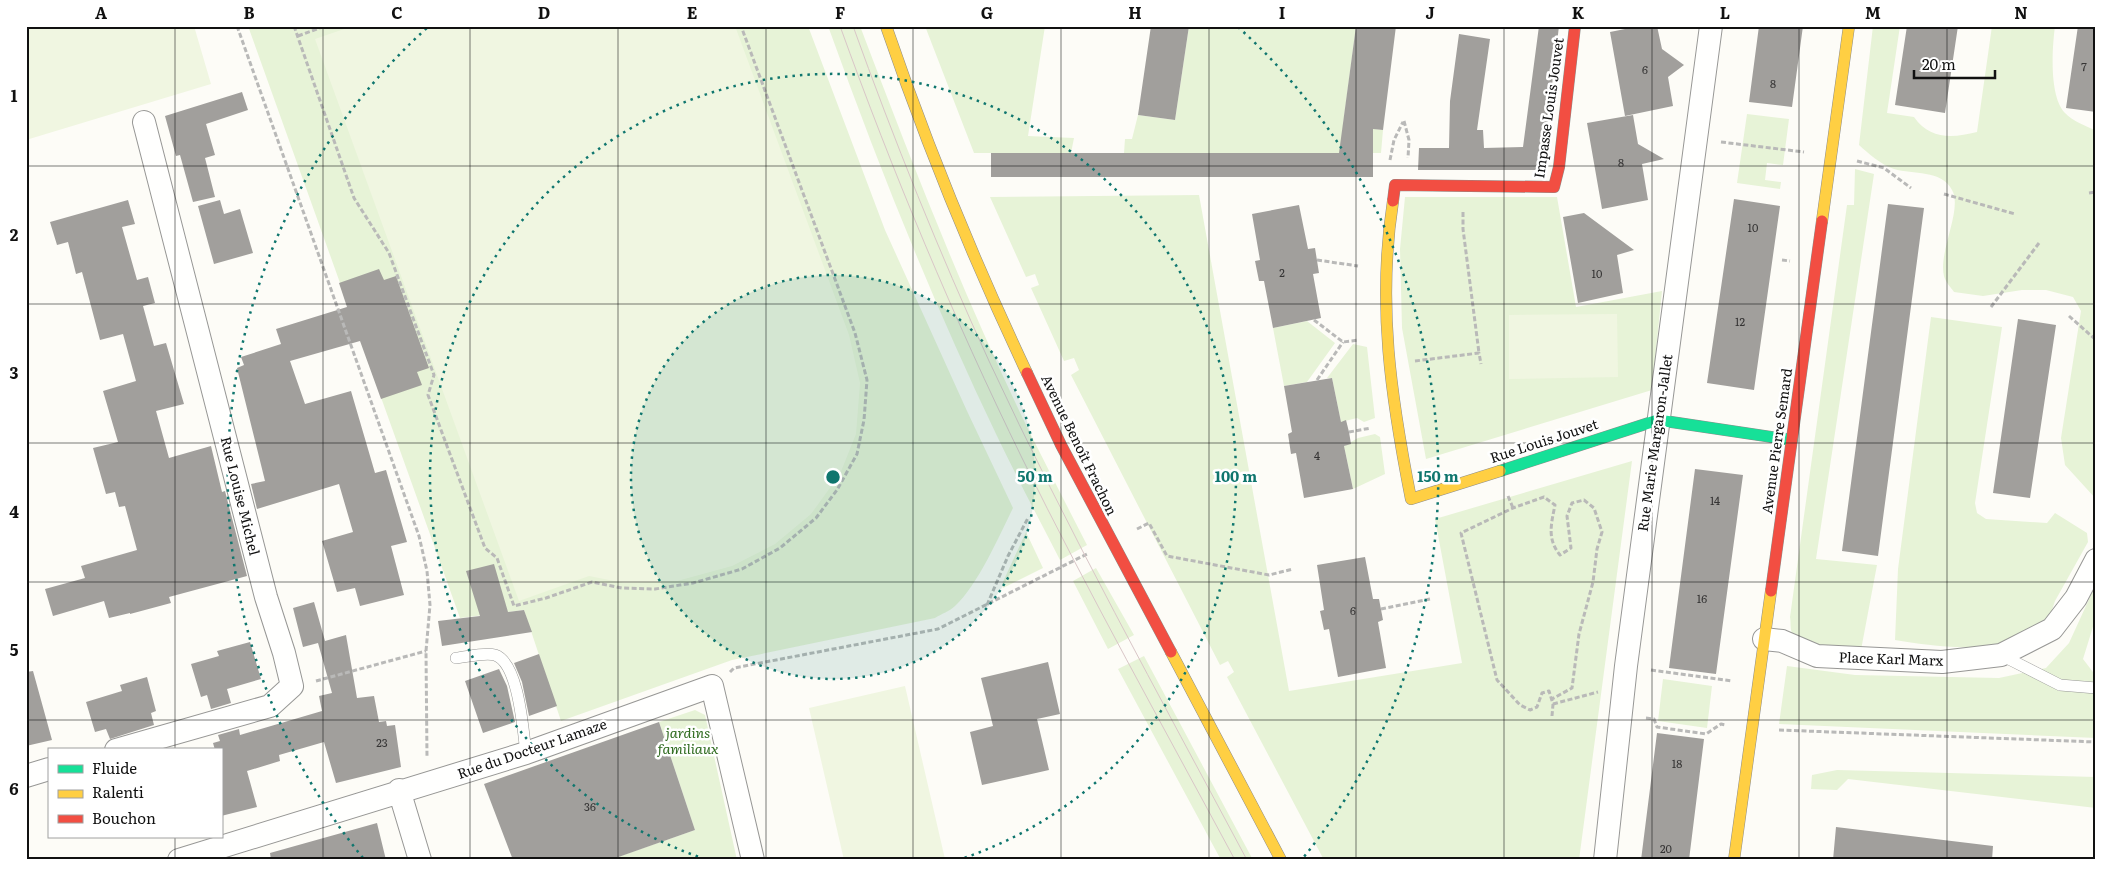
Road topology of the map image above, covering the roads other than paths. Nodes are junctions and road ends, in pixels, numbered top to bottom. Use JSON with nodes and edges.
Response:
{"nodes":[{"id":1,"x":886,"y":26,"type":"edge"},
{"id":2,"x":1575,"y":26,"type":"edge"},
{"id":3,"x":1711,"y":26,"type":"edge"},
{"id":4,"x":1849,"y":26,"type":"edge"},
{"id":5,"x":144,"y":122,"type":"dead end"},
{"id":6,"x":1395,"y":185,"type":"joint"},
{"id":7,"x":1658,"y":420,"type":"junction"},
{"id":8,"x":1792,"y":440,"type":"junction"},
{"id":9,"x":2096,"y":560,"type":"edge"},
{"id":10,"x":1764,"y":639,"type":"junction"},
{"id":11,"x":2001,"y":655,"type":"junction"},
{"id":12,"x":456,"y":658,"type":"dead end"},
{"id":13,"x":2096,"y":688,"type":"edge"},
{"id":14,"x":123,"y":748,"type":"edge"},
{"id":15,"x":526,"y":753,"type":"junction"},
{"id":16,"x":48,"y":769,"type":"edge"},
{"id":17,"x":26,"y":776,"type":"edge"},
{"id":18,"x":399,"y":790,"type":"junction"},
{"id":19,"x":179,"y":860,"type":"edge"},
{"id":20,"x":420,"y":860,"type":"edge"},
{"id":21,"x":753,"y":860,"type":"edge"},
{"id":22,"x":1281,"y":860,"type":"edge"},
{"id":23,"x":1605,"y":860,"type":"edge"},
{"id":24,"x":1734,"y":860,"type":"edge"}],
"edges":[{"from":1,"to":22,"type":"street","name":"Avenue Benoît Frachon"},
{"from":2,"to":6,"type":"street","name":"Impasse Louis Jouvet"},
{"from":3,"to":7,"type":"street","name":"Rue Marie Margaron-Jallet"},
{"from":4,"to":8,"type":"street","name":"Avenue Pierre Semard"},
{"from":5,"to":14,"type":"street","name":"Rue Louise Michel"},
{"from":6,"to":7,"type":"street","name":"Rue Louis Jouvet"},
{"from":7,"to":8,"type":"street","name":"Rue Louis Jouvet"},
{"from":7,"to":23,"type":"street","name":"Rue Marie Margaron-Jallet"},
{"from":8,"to":10,"type":"street","name":"Avenue Pierre Semard"},
{"from":9,"to":11,"type":"street","name":"Place Karl Marx"},
{"from":10,"to":11,"type":"street","name":"Place Karl Marx"},
{"from":10,"to":24,"type":"street","name":"Avenue Pierre Semard"},
{"from":11,"to":13,"type":"lane"},
{"from":12,"to":15,"type":"lane"},
{"from":15,"to":18,"type":"street","name":"Rue du Docteur Lamaze"},
{"from":15,"to":21,"type":"street","name":"Rue du Docteur Lamaze"},
{"from":16,"to":17,"type":"street"},
{"from":18,"to":19,"type":"street","name":"Rue du Docteur Lamaze"},
{"from":18,"to":20,"type":"street"}]}
